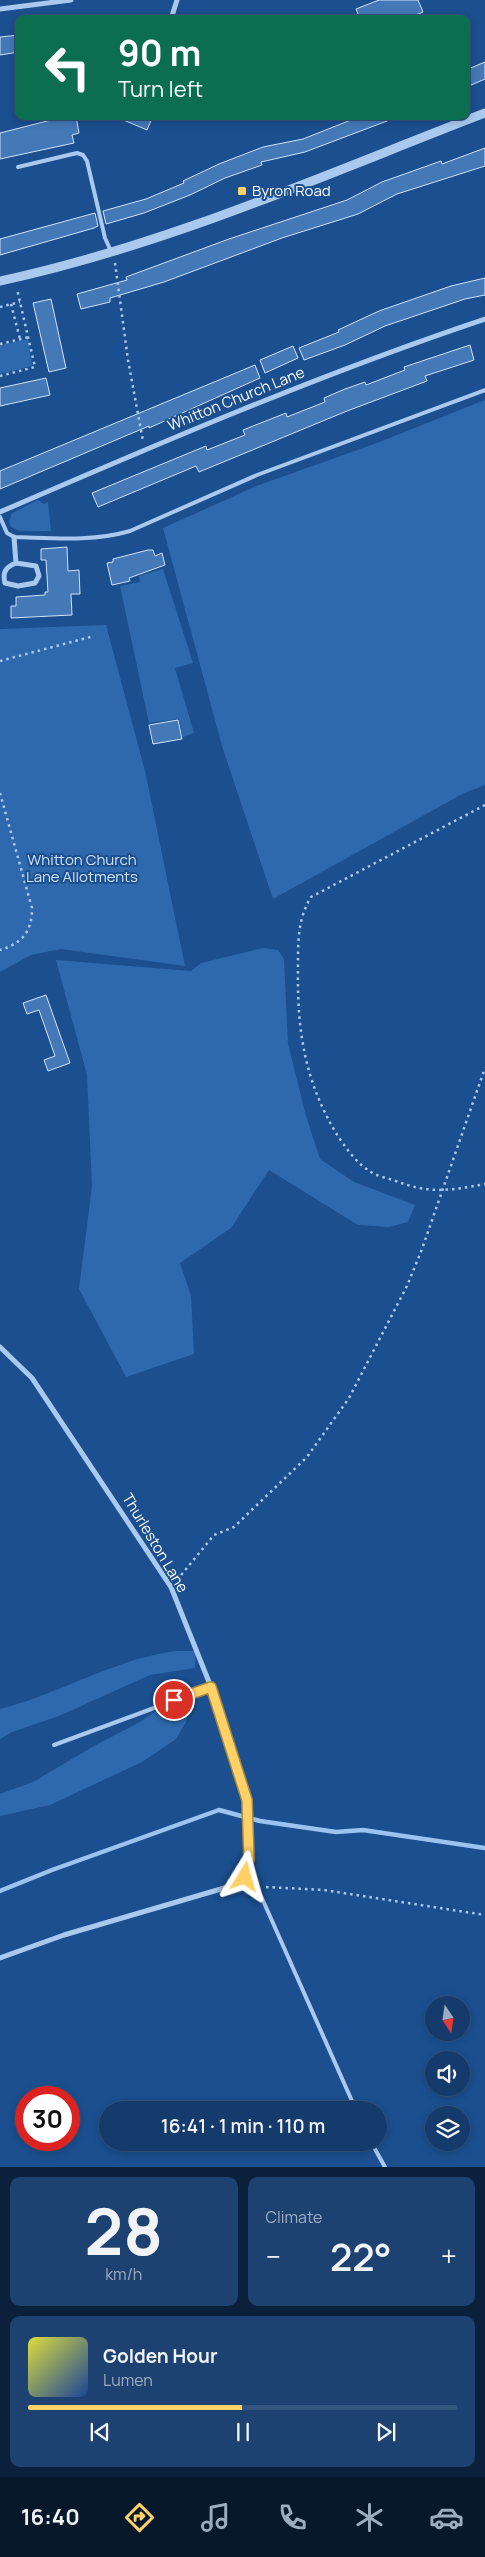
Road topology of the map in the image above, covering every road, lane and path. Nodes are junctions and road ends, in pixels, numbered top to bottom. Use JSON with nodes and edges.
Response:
{"nodes":[{"id":1,"x":71,"y":0,"type":"edge"},
{"id":2,"x":177,"y":0,"type":"edge"},
{"id":3,"x":0,"y":9,"type":"edge"},
{"id":4,"x":172,"y":15,"type":"edge"},
{"id":5,"x":485,"y":112,"type":"edge"},
{"id":6,"x":470,"y":118,"type":"edge"},
{"id":7,"x":465,"y":120,"type":"edge"},
{"id":8,"x":18,"y":167,"type":"dead end"},
{"id":9,"x":112,"y":252,"type":"junction"},
{"id":10,"x":15,"y":278,"type":"junction"},
{"id":11,"x":0,"y":281,"type":"edge"},
{"id":12,"x":20,"y":302,"type":"junction"},
{"id":13,"x":11,"y":304,"type":"junction"},
{"id":14,"x":0,"y":307,"type":"edge"},
{"id":15,"x":485,"y":319,"type":"edge"},
{"id":16,"x":29,"y":337,"type":"junction"},
{"id":17,"x":20,"y":339,"type":"junction"},
{"id":18,"x":1,"y":343,"type":"edge"},
{"id":19,"x":0,"y":376,"type":"edge"},
{"id":20,"x":485,"y":390,"type":"edge"},
{"id":21,"x":146,"y":449,"type":"junction"},
{"id":22,"x":0,"y":512,"type":"edge"},
{"id":23,"x":0,"y":517,"type":"edge"},
{"id":24,"x":14,"y":537,"type":"junction"},
{"id":25,"x":16,"y":563,"type":"junction"},
{"id":26,"x":94,"y":636,"type":"dead end"},
{"id":27,"x":0,"y":661,"type":"edge"},
{"id":28,"x":0,"y":793,"type":"edge"},
{"id":29,"x":485,"y":806,"type":"edge"},
{"id":30,"x":0,"y":950,"type":"edge"},
{"id":31,"x":485,"y":1068,"type":"edge"},
{"id":32,"x":485,"y":1184,"type":"edge"},
{"id":33,"x":442,"y":1191,"type":"junction"},
{"id":34,"x":0,"y":1347,"type":"edge"},
{"id":35,"x":171,"y":1587,"type":"junction"},
{"id":36,"x":211,"y":1687,"type":"junction"},
{"id":37,"x":54,"y":1745,"type":"dead end"},
{"id":38,"x":245,"y":1877,"type":"junction"},
{"id":39,"x":264,"y":1886,"type":"dead end"},
{"id":40,"x":485,"y":1915,"type":"edge"},
{"id":41,"x":0,"y":1958,"type":"edge"},
{"id":42,"x":352,"y":2101,"type":"edge"},
{"id":43,"x":376,"y":2151,"type":"edge"},
{"id":44,"x":385,"y":2167,"type":"edge"}],
"edges":[{"from":1,"to":3,"type":"street"},
{"from":2,"to":4,"type":"street"},
{"from":5,"to":6,"type":"street"},
{"from":7,"to":9,"type":"street"},
{"from":8,"to":9,"type":"lane"},
{"from":9,"to":10,"type":"street"},
{"from":9,"to":21,"type":"path"},
{"from":10,"to":11,"type":"street"},
{"from":10,"to":12,"type":"path"},
{"from":12,"to":13,"type":"path"},
{"from":12,"to":16,"type":"path"},
{"from":13,"to":14,"type":"path"},
{"from":13,"to":17,"type":"path"},
{"from":15,"to":21,"type":"street","name":"Whitton Church Lane"},
{"from":16,"to":17,"type":"path"},
{"from":16,"to":19,"type":"path"},
{"from":17,"to":18,"type":"path"},
{"from":20,"to":24,"type":"lane"},
{"from":21,"to":22,"type":"street","name":"Whitton Church Lane"},
{"from":23,"to":24,"type":"lane"},
{"from":24,"to":25,"type":"street"},
{"from":25,"to":25,"type":"street"},
{"from":26,"to":27,"type":"path"},
{"from":28,"to":30,"type":"path"},
{"from":29,"to":33,"type":"path"},
{"from":31,"to":33,"type":"path"},
{"from":32,"to":33,"type":"path"},
{"from":33,"to":35,"type":"path"},
{"from":34,"to":35,"type":"street","name":"Thurleston Lane"},
{"from":35,"to":36,"type":"street","name":"Thurleston Lane"},
{"from":36,"to":37,"type":"lane"},
{"from":36,"to":38,"type":"street","name":"Thurleston Lane"},
{"from":38,"to":41,"type":"street"},
{"from":38,"to":42,"type":"lane"},
{"from":39,"to":40,"type":"path"},
{"from":43,"to":44,"type":"lane"}]}
